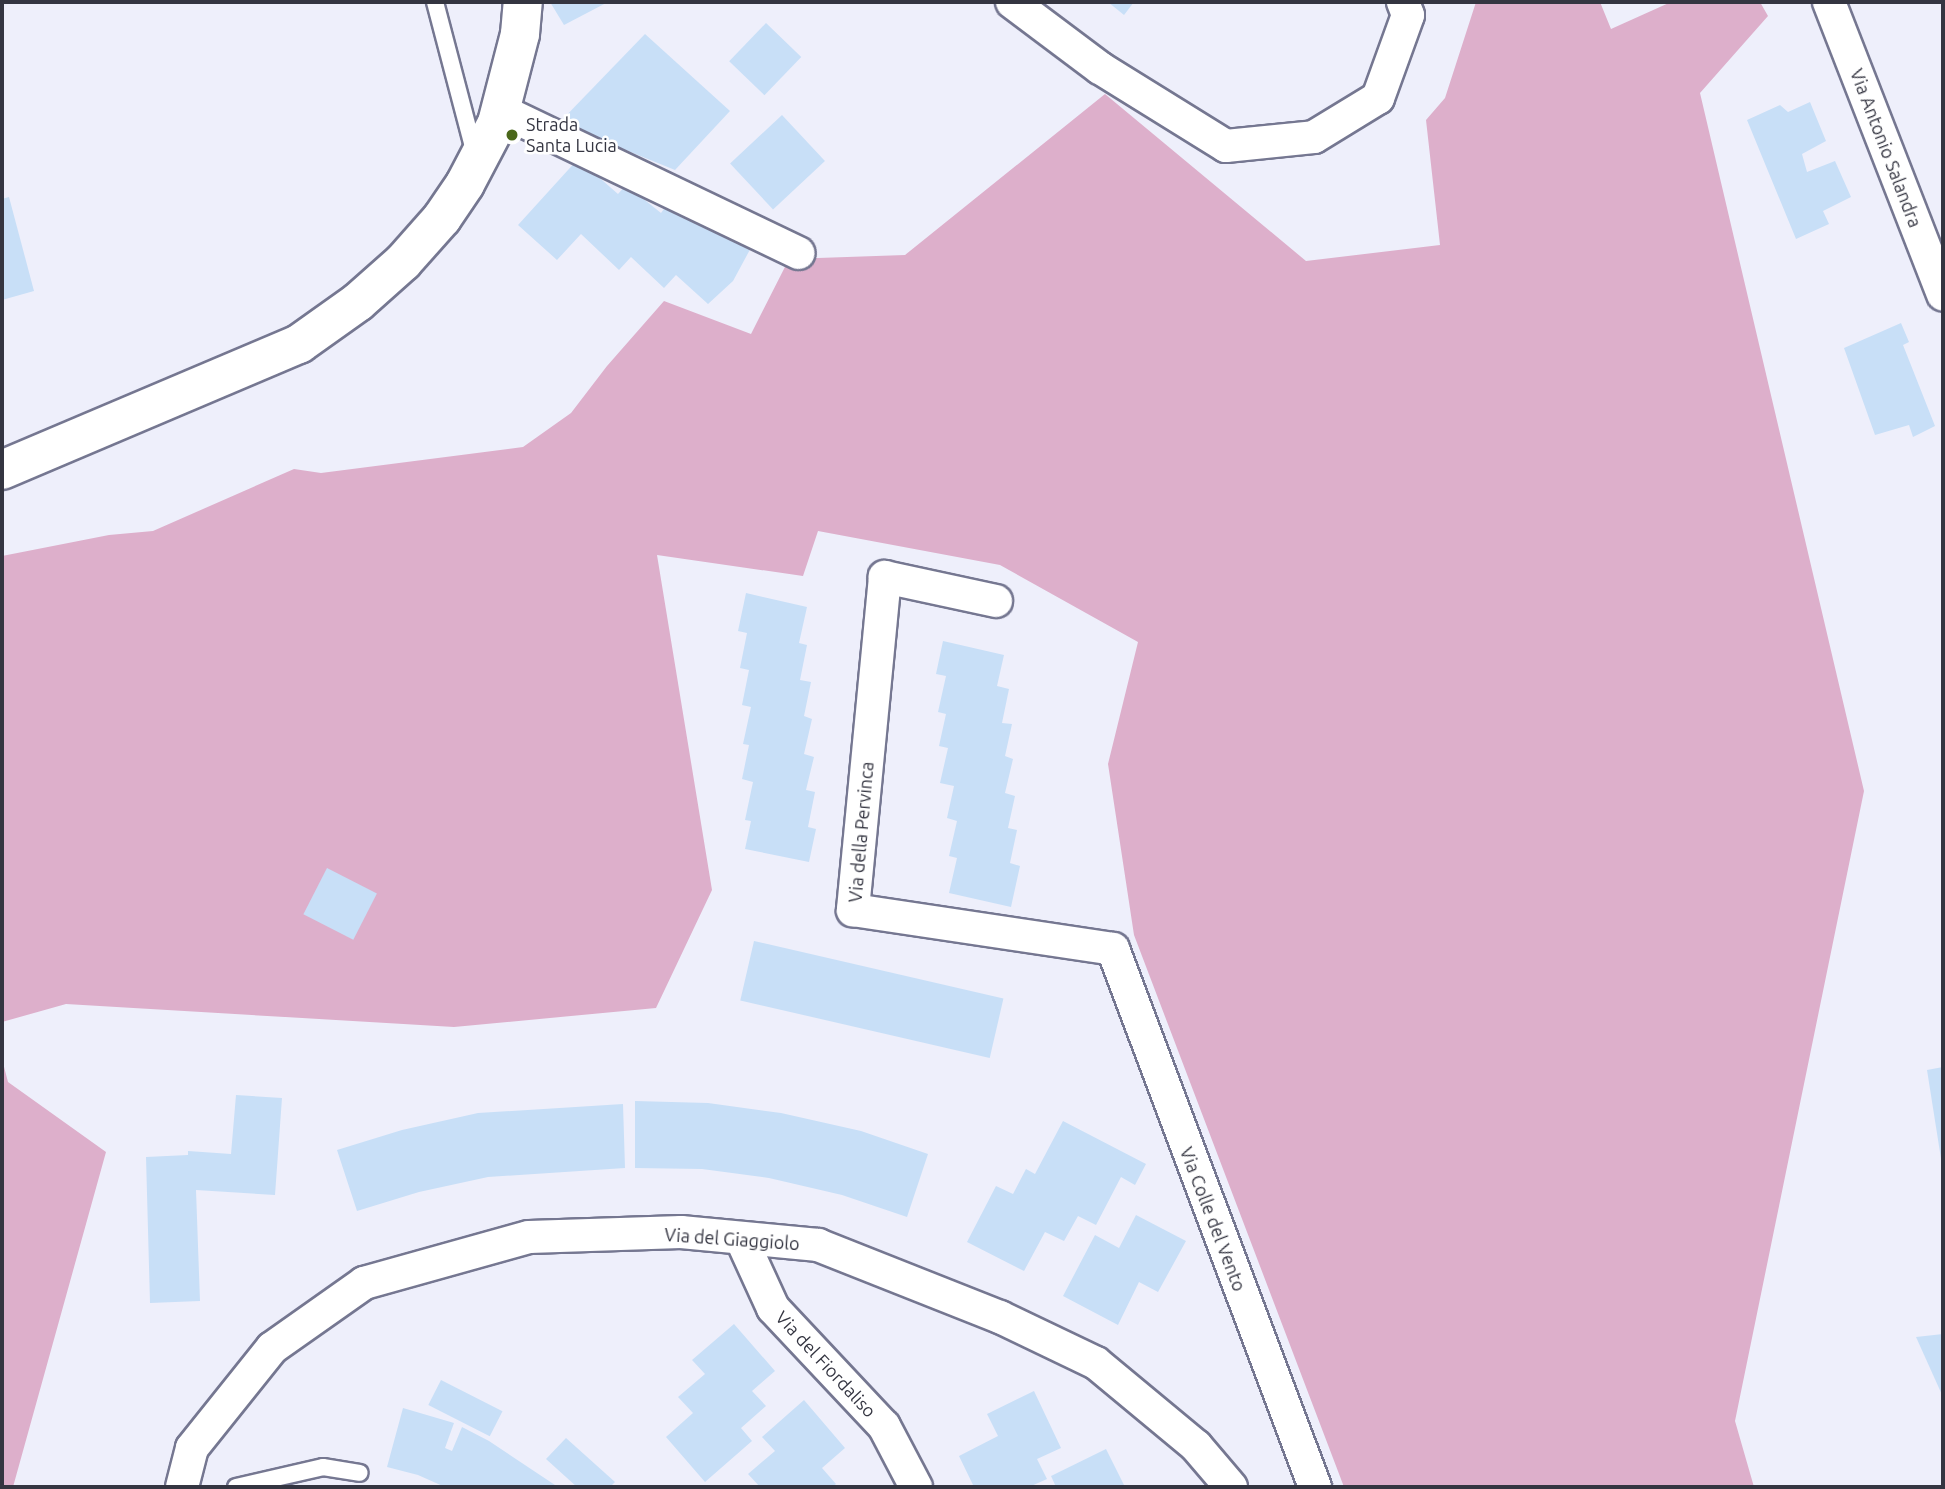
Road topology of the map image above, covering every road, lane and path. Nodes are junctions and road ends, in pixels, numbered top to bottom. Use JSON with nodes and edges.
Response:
{"nodes":[{"id":1,"x":435,"y":2,"type":"edge"},
{"id":2,"x":523,"y":2,"type":"edge"},
{"id":3,"x":1012,"y":2,"type":"edge"},
{"id":4,"x":1403,"y":2,"type":"edge"},
{"id":5,"x":1829,"y":2,"type":"edge"},
{"id":6,"x":500,"y":110,"type":"junction"},
{"id":7,"x":476,"y":162,"type":"junction"},
{"id":8,"x":800,"y":253,"type":"dead end"},
{"id":9,"x":1943,"y":295,"type":"edge"},
{"id":10,"x":2,"y":470,"type":"edge"},
{"id":11,"x":996,"y":601,"type":"dead end"},
{"id":12,"x":1113,"y":949,"type":"joint"},
{"id":13,"x":741,"y":1238,"type":"junction"},
{"id":14,"x":360,"y":1473,"type":"dead end"},
{"id":15,"x":182,"y":1487,"type":"edge"},
{"id":16,"x":236,"y":1487,"type":"edge"},
{"id":17,"x":916,"y":1487,"type":"edge"},
{"id":18,"x":1231,"y":1487,"type":"edge"},
{"id":19,"x":1315,"y":1487,"type":"edge"}],
"edges":[{"from":1,"to":7,"type":"lane"},
{"from":2,"to":6,"type":"street"},
{"from":3,"to":4,"type":"street"},
{"from":5,"to":9,"type":"street","name":"Via Antonio Salandra"},
{"from":6,"to":7,"type":"street"},
{"from":6,"to":8,"type":"street"},
{"from":7,"to":10,"type":"street"},
{"from":11,"to":12,"type":"street","name":"Via della Pervinca"},
{"from":12,"to":19,"type":"street","name":"Via Colle del Vento"},
{"from":13,"to":15,"type":"street","name":"Via del Giaggiolo"},
{"from":13,"to":17,"type":"street","name":"Via del Fiordaliso"},
{"from":13,"to":18,"type":"street","name":"Via del Giaggiolo"},
{"from":14,"to":16,"type":"lane"}]}
